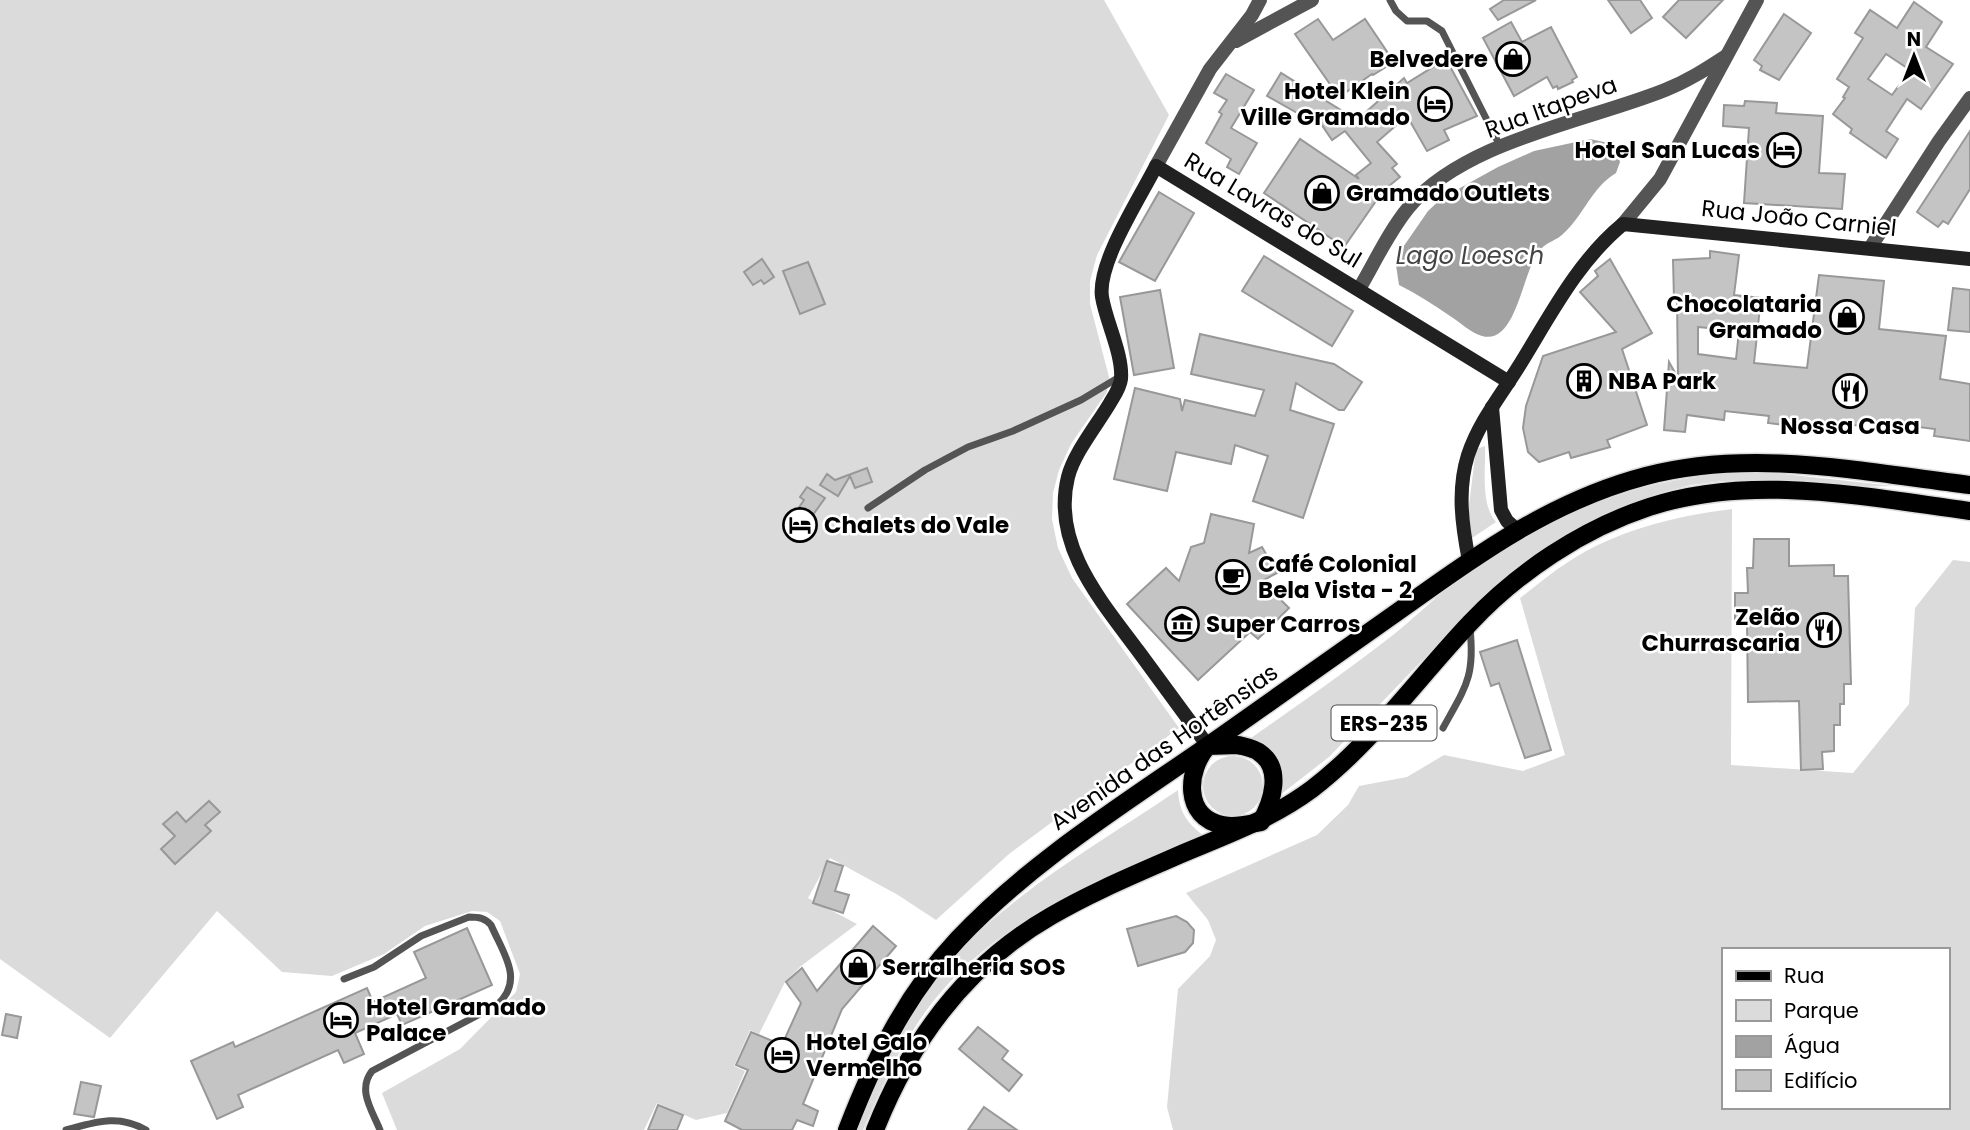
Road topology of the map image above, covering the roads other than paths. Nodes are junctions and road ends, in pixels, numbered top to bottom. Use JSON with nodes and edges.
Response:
{"nodes":[{"id":1,"x":1260,"y":0,"type":"edge"},
{"id":2,"x":1312,"y":0,"type":"edge"},
{"id":3,"x":1390,"y":0,"type":"edge"},
{"id":4,"x":1757,"y":0,"type":"edge"},
{"id":5,"x":1229,"y":44,"type":"junction"},
{"id":6,"x":1726,"y":56,"type":"junction"},
{"id":7,"x":1970,"y":99,"type":"edge"},
{"id":8,"x":1500,"y":146,"type":"junction"},
{"id":9,"x":1156,"y":166,"type":"junction"},
{"id":10,"x":1623,"y":224,"type":"junction"},
{"id":11,"x":1870,"y":248,"type":"junction"},
{"id":12,"x":1970,"y":259,"type":"edge"},
{"id":13,"x":1359,"y":289,"type":"junction"},
{"id":14,"x":1121,"y":376,"type":"junction"},
{"id":15,"x":1508,"y":382,"type":"junction"},
{"id":16,"x":1492,"y":405,"type":"junction"},
{"id":17,"x":1970,"y":485,"type":"edge"},
{"id":18,"x":1863,"y":497,"type":"junction"},
{"id":19,"x":1970,"y":500,"type":"edge"},
{"id":20,"x":868,"y":508,"type":"dead end"},
{"id":21,"x":1970,"y":511,"type":"edge"},
{"id":22,"x":1517,"y":530,"type":"junction"},
{"id":23,"x":1469,"y":561,"type":"junction"},
{"id":24,"x":1469,"y":624,"type":"junction"},
{"id":25,"x":1443,"y":728,"type":"dead end"},
{"id":26,"x":1208,"y":746,"type":"junction"},
{"id":27,"x":1261,"y":822,"type":"junction"},
{"id":28,"x":344,"y":979,"type":"dead end"},
{"id":29,"x":66,"y":1130,"type":"edge"},
{"id":30,"x":146,"y":1130,"type":"edge"},
{"id":31,"x":380,"y":1130,"type":"edge"},
{"id":32,"x":847,"y":1130,"type":"edge"},
{"id":33,"x":875,"y":1130,"type":"edge"}],
"edges":[{"from":1,"to":5,"type":"street"},
{"from":2,"to":5,"type":"street"},
{"from":3,"to":8,"type":"lane"},
{"from":4,"to":6,"type":"street"},
{"from":5,"to":9,"type":"street"},
{"from":6,"to":8,"type":"street","name":"Rua Itapeva"},
{"from":6,"to":10,"type":"street"},
{"from":7,"to":11,"type":"street"},
{"from":8,"to":13,"type":"street","name":"Rua Itapeva"},
{"from":9,"to":13,"type":"street","name":"Rua Lavras do Sul"},
{"from":9,"to":14,"type":"street"},
{"from":10,"to":11,"type":"street","name":"Rua João Carniel"},
{"from":10,"to":15,"type":"street"},
{"from":11,"to":12,"type":"street","name":"Rua João Carniel"},
{"from":13,"to":15,"type":"street","name":"Rua Lavras do Sul"},
{"from":14,"to":20,"type":"lane"},
{"from":14,"to":26,"type":"street"},
{"from":15,"to":16,"type":"street"},
{"from":16,"to":22,"type":"street"},
{"from":16,"to":23,"type":"street"},
{"from":17,"to":22,"type":"main road","name":"Avenida das Hortênsias"},
{"from":18,"to":19,"type":"main road"},
{"from":18,"to":21,"type":"main road","number":"ERS-235"},
{"from":18,"to":24,"type":"main road","number":"ERS-235"},
{"from":22,"to":23,"type":"main road","name":"Avenida das Hortênsias"},
{"from":23,"to":26,"type":"main road","name":"Avenida das Hortênsias"},
{"from":24,"to":25,"type":"lane"},
{"from":24,"to":27,"type":"main road","number":"ERS-235"},
{"from":26,"to":27,"type":"main road"},
{"from":26,"to":27,"type":"main road"},
{"from":26,"to":32,"type":"main road","name":"Avenida das Hortênsias"},
{"from":27,"to":33,"type":"main road","number":"ERS-235"},
{"from":28,"to":31,"type":"lane"},
{"from":29,"to":30,"type":"lane"}]}
